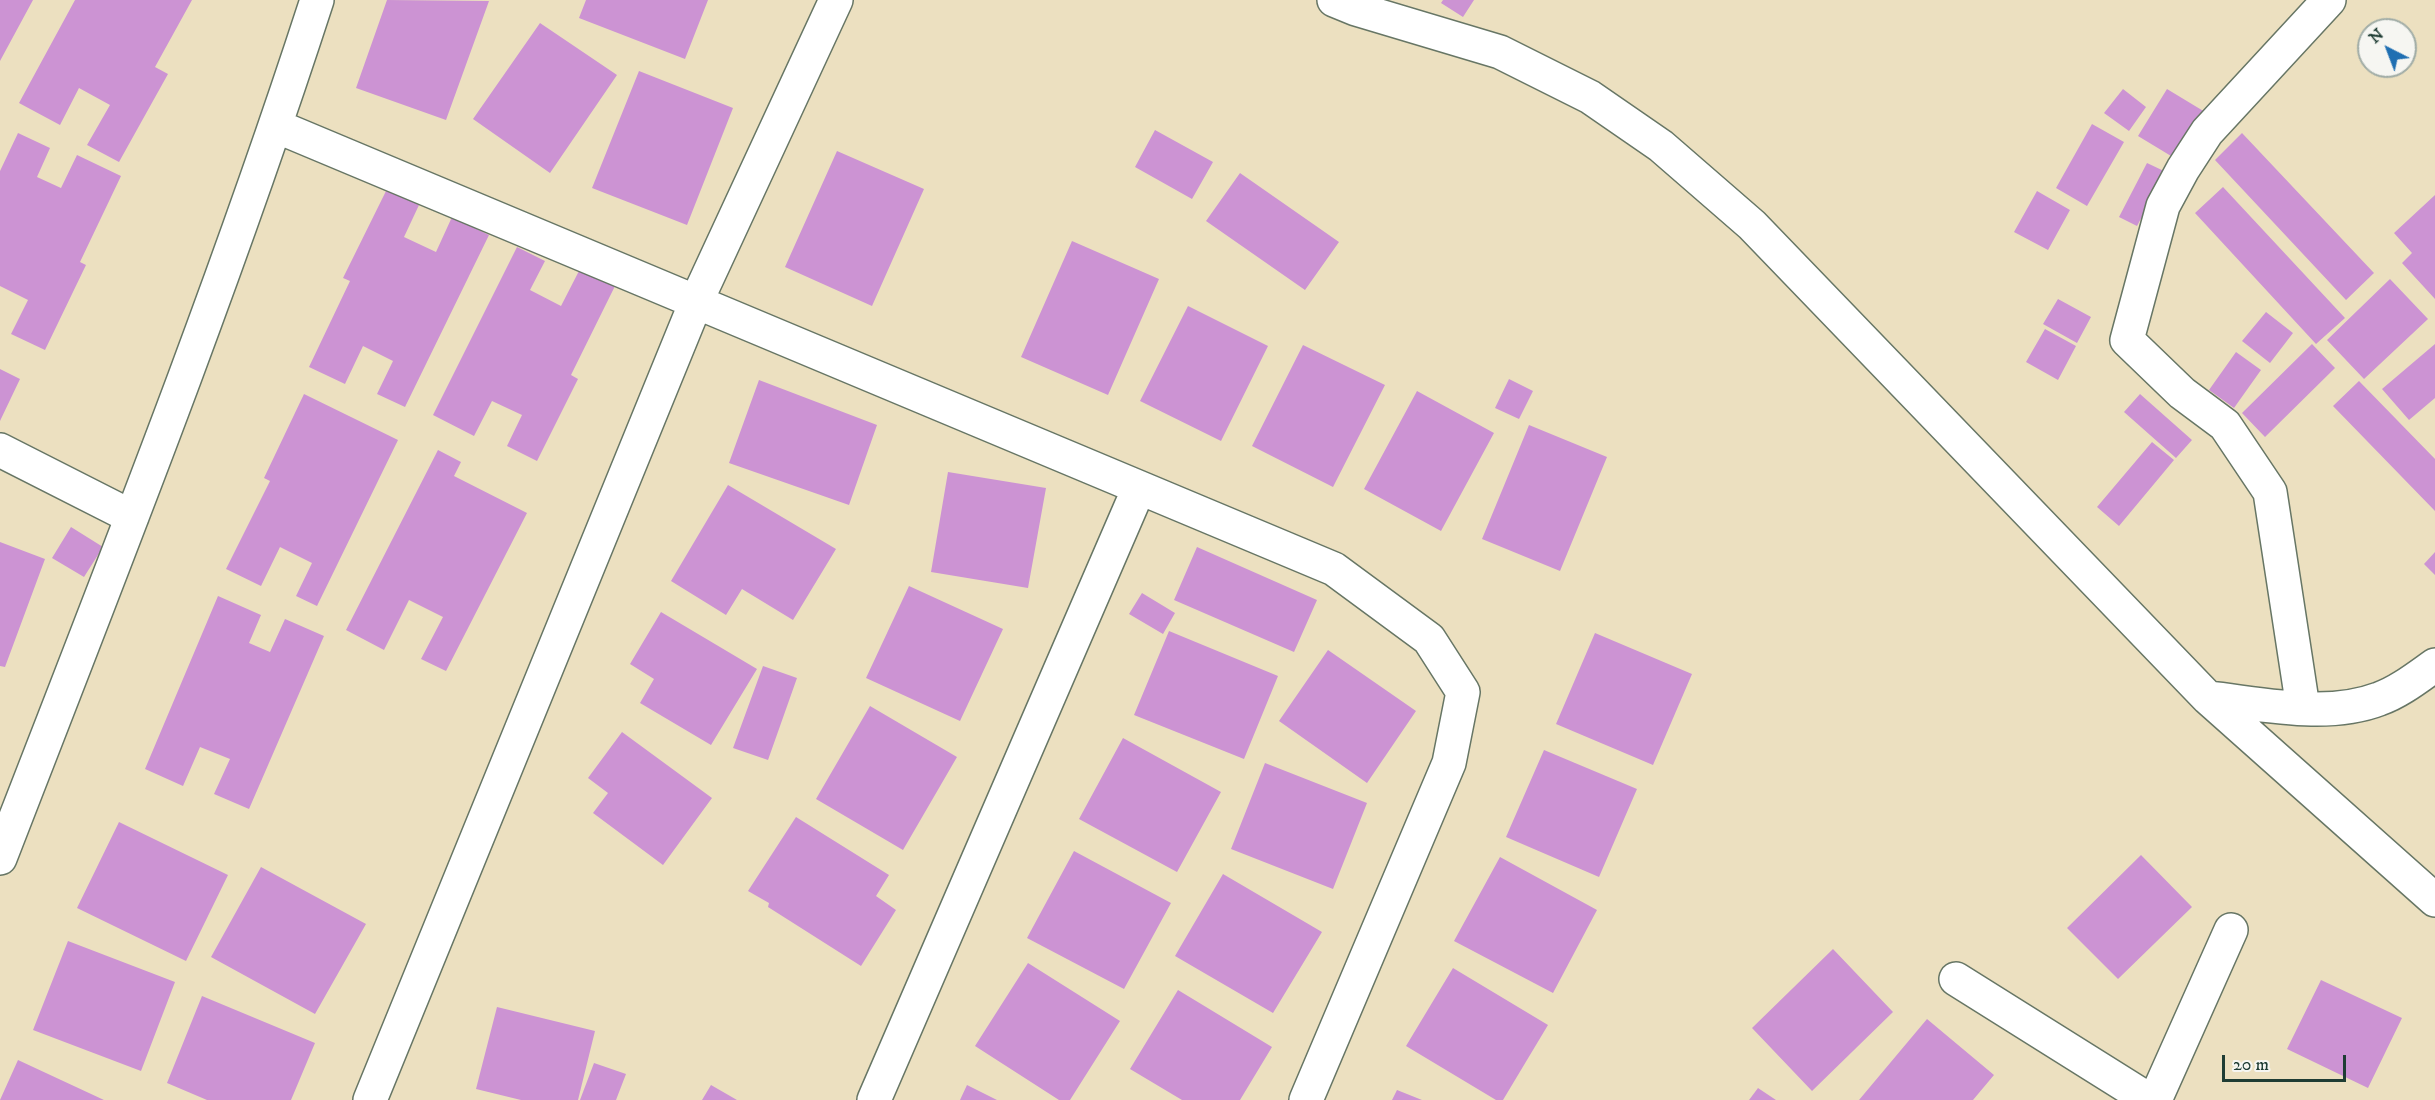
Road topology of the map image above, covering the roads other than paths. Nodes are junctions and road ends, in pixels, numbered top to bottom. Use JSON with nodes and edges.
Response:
{"nodes":[{"id":1,"x":317,"y":0,"type":"edge"},
{"id":2,"x":836,"y":0,"type":"edge"},
{"id":3,"x":1334,"y":0,"type":"edge"},
{"id":4,"x":2329,"y":0,"type":"edge"},
{"id":5,"x":276,"y":126,"type":"junction"},
{"id":6,"x":696,"y":302,"type":"junction"},
{"id":7,"x":0,"y":450,"type":"edge"},
{"id":8,"x":1139,"y":488,"type":"junction"},
{"id":9,"x":132,"y":517,"type":"junction"},
{"id":10,"x":2435,"y":665,"type":"edge"},
{"id":11,"x":2208,"y":698,"type":"junction"},
{"id":12,"x":2303,"y":708,"type":"junction"},
{"id":13,"x":0,"y":858,"type":"edge"},
{"id":14,"x":2435,"y":900,"type":"edge"},
{"id":15,"x":2231,"y":930,"type":"dead end"},
{"id":16,"x":1956,"y":979,"type":"dead end"},
{"id":17,"x":370,"y":1100,"type":"edge"},
{"id":18,"x":874,"y":1100,"type":"edge"},
{"id":19,"x":1306,"y":1100,"type":"edge"},
{"id":20,"x":2149,"y":1100,"type":"edge"},
{"id":21,"x":2155,"y":1100,"type":"edge"}],
"edges":[{"from":1,"to":5,"type":"street"},
{"from":2,"to":6,"type":"street"},
{"from":3,"to":11,"type":"street"},
{"from":4,"to":12,"type":"street"},
{"from":5,"to":6,"type":"street"},
{"from":5,"to":9,"type":"street"},
{"from":6,"to":8,"type":"street"},
{"from":6,"to":17,"type":"street"},
{"from":7,"to":9,"type":"street"},
{"from":8,"to":18,"type":"street"},
{"from":8,"to":19,"type":"street"},
{"from":9,"to":13,"type":"street"},
{"from":10,"to":12,"type":"street"},
{"from":11,"to":12,"type":"street"},
{"from":11,"to":14,"type":"street"},
{"from":15,"to":21,"type":"street"},
{"from":16,"to":20,"type":"street"}]}
